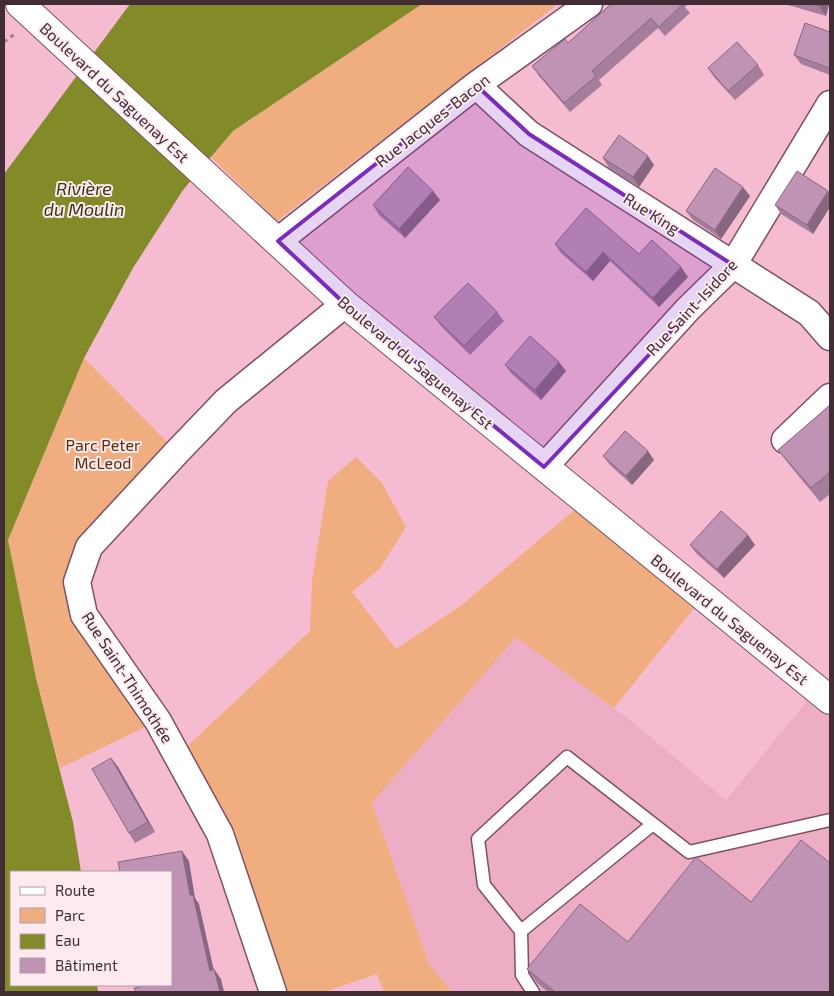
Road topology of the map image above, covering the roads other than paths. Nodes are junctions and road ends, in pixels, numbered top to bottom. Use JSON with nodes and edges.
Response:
{"nodes":[{"id":1,"x":20,"y":4,"type":"edge"},
{"id":2,"x":590,"y":4,"type":"edge"},
{"id":3,"x":476,"y":86,"type":"junction"},
{"id":4,"x":830,"y":104,"type":"edge"},
{"id":5,"x":278,"y":241,"type":"junction"},
{"id":6,"x":733,"y":265,"type":"junction"},
{"id":7,"x":345,"y":304,"type":"junction"},
{"id":8,"x":830,"y":337,"type":"edge"},
{"id":9,"x":830,"y":397,"type":"edge"},
{"id":10,"x":785,"y":440,"type":"dead end"},
{"id":11,"x":544,"y":467,"type":"junction"},
{"id":12,"x":830,"y":700,"type":"edge"},
{"id":13,"x":830,"y":820,"type":"edge"},
{"id":14,"x":653,"y":824,"type":"junction"},
{"id":15,"x":521,"y":931,"type":"junction"},
{"id":16,"x":273,"y":992,"type":"edge"},
{"id":17,"x":533,"y":992,"type":"edge"}],
"edges":[{"from":1,"to":5,"type":"main road","name":"Boulevard du Saguenay Est"},
{"from":2,"to":3,"type":"street","name":"Rue Jacques-Bacon"},
{"from":3,"to":5,"type":"street","name":"Rue Jacques-Bacon"},
{"from":3,"to":6,"type":"street","name":"Rue King"},
{"from":4,"to":6,"type":"street","name":"Rue Saint-Isidore"},
{"from":5,"to":7,"type":"main road","name":"Boulevard du Saguenay Est"},
{"from":6,"to":8,"type":"street","name":"Rue King"},
{"from":6,"to":11,"type":"street","name":"Rue Saint-Isidore"},
{"from":7,"to":11,"type":"main road","name":"Boulevard du Saguenay Est"},
{"from":7,"to":16,"type":"street","name":"Rue Saint-Thimothée"},
{"from":9,"to":10,"type":"street"},
{"from":11,"to":12,"type":"main road","name":"Boulevard du Saguenay Est"},
{"from":13,"to":14,"type":"lane"},
{"from":14,"to":15,"type":"lane"},
{"from":14,"to":15,"type":"lane"},
{"from":15,"to":17,"type":"lane"}]}
